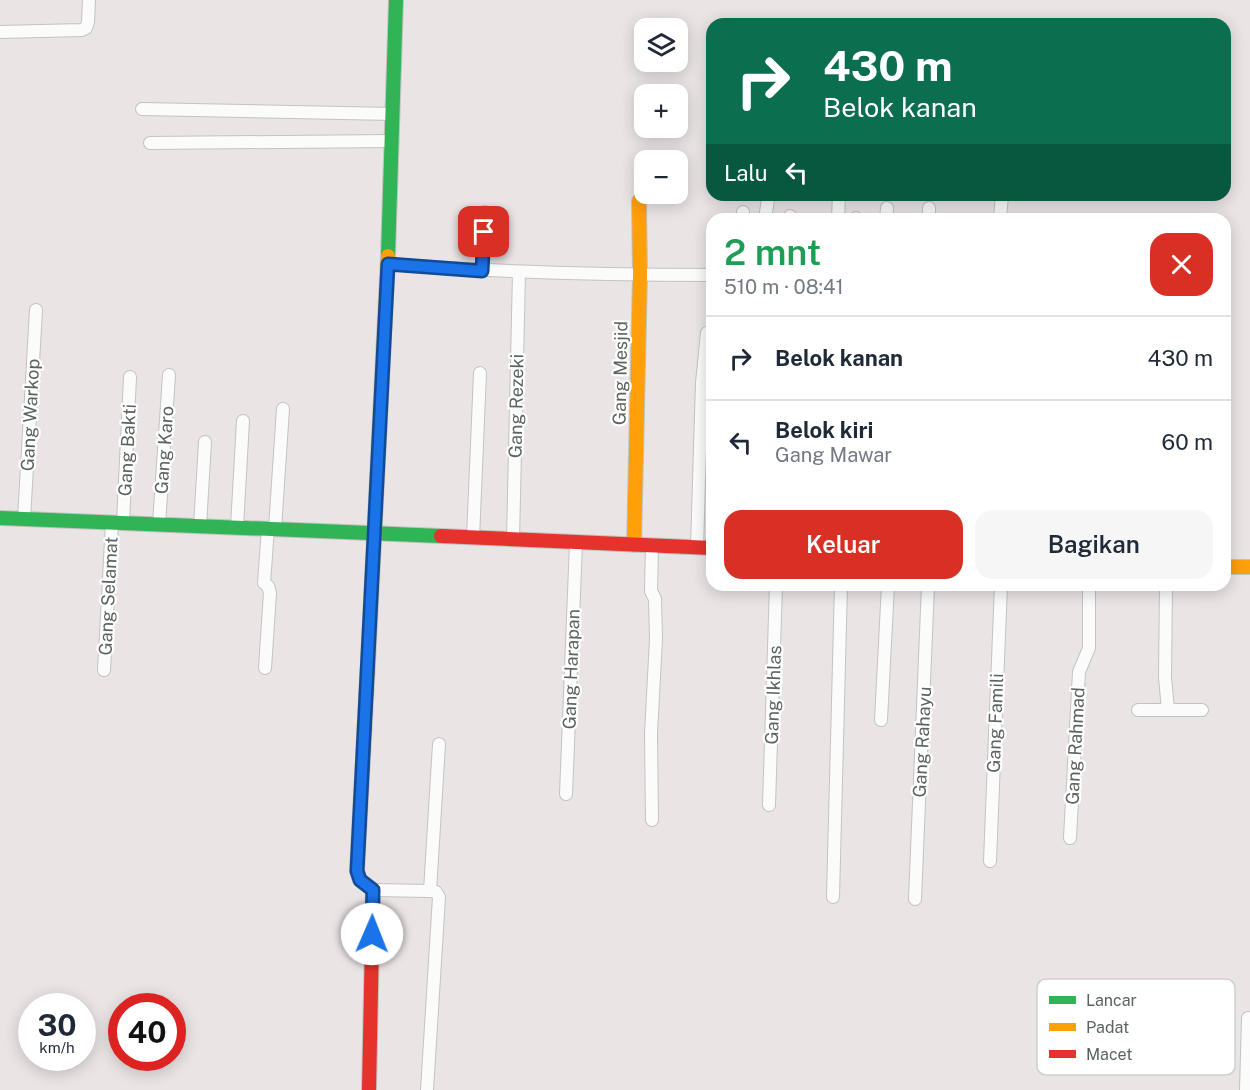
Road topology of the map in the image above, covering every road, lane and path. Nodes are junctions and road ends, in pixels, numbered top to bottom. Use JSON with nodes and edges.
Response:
{"nodes":[{"id":1,"x":89,"y":0,"type":"edge"},
{"id":2,"x":396,"y":0,"type":"edge"},
{"id":3,"x":0,"y":33,"type":"edge"},
{"id":4,"x":142,"y":109,"type":"dead end"},
{"id":5,"x":393,"y":114,"type":"junction"},
{"id":6,"x":392,"y":141,"type":"junction"},
{"id":7,"x":150,"y":143,"type":"dead end"},
{"id":8,"x":639,"y":204,"type":"edge"},
{"id":9,"x":485,"y":212,"type":"dead end"},
{"id":10,"x":388,"y":264,"type":"junction"},
{"id":11,"x":482,"y":271,"type":"junction"},
{"id":12,"x":519,"y":272,"type":"junction"},
{"id":13,"x":640,"y":275,"type":"junction"},
{"id":14,"x":706,"y":275,"type":"edge"},
{"id":15,"x":36,"y":310,"type":"dead end"},
{"id":16,"x":706,"y":343,"type":"edge"},
{"id":17,"x":480,"y":373,"type":"dead end"},
{"id":18,"x":169,"y":375,"type":"dead end"},
{"id":19,"x":130,"y":377,"type":"dead end"},
{"id":20,"x":283,"y":410,"type":"dead end"},
{"id":21,"x":243,"y":422,"type":"dead end"},
{"id":22,"x":205,"y":442,"type":"dead end"},
{"id":23,"x":0,"y":518,"type":"edge"},
{"id":24,"x":24,"y":519,"type":"junction"},
{"id":25,"x":118,"y":523,"type":"junction"},
{"id":26,"x":159,"y":524,"type":"junction"},
{"id":27,"x":200,"y":526,"type":"junction"},
{"id":28,"x":237,"y":527,"type":"junction"},
{"id":29,"x":271,"y":528,"type":"junction"},
{"id":30,"x":373,"y":534,"type":"junction"},
{"id":31,"x":472,"y":538,"type":"junction"},
{"id":32,"x":513,"y":540,"type":"junction"},
{"id":33,"x":576,"y":543,"type":"junction"},
{"id":34,"x":634,"y":545,"type":"junction"},
{"id":35,"x":652,"y":546,"type":"junction"},
{"id":36,"x":697,"y":548,"type":"junction"},
{"id":37,"x":706,"y":548,"type":"edge"},
{"id":38,"x":1231,"y":567,"type":"edge"},
{"id":39,"x":1250,"y":567,"type":"edge"},
{"id":40,"x":776,"y":591,"type":"edge"},
{"id":41,"x":841,"y":591,"type":"edge"},
{"id":42,"x":888,"y":591,"type":"edge"},
{"id":43,"x":928,"y":591,"type":"edge"},
{"id":44,"x":1001,"y":591,"type":"edge"},
{"id":45,"x":1089,"y":591,"type":"edge"},
{"id":46,"x":1166,"y":591,"type":"edge"},
{"id":47,"x":265,"y":668,"type":"dead end"},
{"id":48,"x":104,"y":670,"type":"dead end"},
{"id":49,"x":1137,"y":710,"type":"dead end"},
{"id":50,"x":1168,"y":710,"type":"junction"},
{"id":51,"x":1202,"y":710,"type":"dead end"},
{"id":52,"x":881,"y":720,"type":"dead end"},
{"id":53,"x":439,"y":744,"type":"dead end"},
{"id":54,"x":566,"y":794,"type":"dead end"},
{"id":55,"x":770,"y":805,"type":"dead end"},
{"id":56,"x":652,"y":820,"type":"dead end"},
{"id":57,"x":1070,"y":838,"type":"dead end"},
{"id":58,"x":990,"y":861,"type":"dead end"},
{"id":59,"x":373,"y":890,"type":"junction"},
{"id":60,"x":430,"y":891,"type":"junction"},
{"id":61,"x":833,"y":897,"type":"dead end"},
{"id":62,"x":915,"y":899,"type":"dead end"},
{"id":63,"x":1248,"y":1018,"type":"dead end"},
{"id":64,"x":369,"y":1090,"type":"edge"},
{"id":65,"x":427,"y":1090,"type":"edge"},
{"id":66,"x":1246,"y":1090,"type":"edge"}],
"edges":[{"from":1,"to":3,"type":"street"},
{"from":2,"to":5,"type":"street"},
{"from":4,"to":5,"type":"street"},
{"from":5,"to":6,"type":"street"},
{"from":6,"to":7,"type":"street"},
{"from":6,"to":10,"type":"street"},
{"from":8,"to":13,"type":"street","name":"Gang Mesjid"},
{"from":9,"to":11,"type":"street"},
{"from":10,"to":11,"type":"street"},
{"from":10,"to":30,"type":"street"},
{"from":11,"to":12,"type":"street"},
{"from":12,"to":13,"type":"street"},
{"from":12,"to":32,"type":"street","name":"Gang Rezeki"},
{"from":13,"to":14,"type":"street"},
{"from":13,"to":34,"type":"street","name":"Gang Mesjid"},
{"from":15,"to":24,"type":"street","name":"Gang Warkop"},
{"from":16,"to":36,"type":"street"},
{"from":17,"to":31,"type":"street"},
{"from":18,"to":26,"type":"street","name":"Gang Karo"},
{"from":19,"to":25,"type":"street","name":"Gang Bakti"},
{"from":20,"to":29,"type":"street"},
{"from":21,"to":28,"type":"street"},
{"from":22,"to":27,"type":"street"},
{"from":23,"to":24,"type":"street"},
{"from":24,"to":25,"type":"street"},
{"from":25,"to":26,"type":"street"},
{"from":25,"to":48,"type":"street","name":"Gang Selamat"},
{"from":26,"to":27,"type":"street"},
{"from":27,"to":28,"type":"street"},
{"from":28,"to":29,"type":"street"},
{"from":29,"to":30,"type":"street"},
{"from":29,"to":47,"type":"street"},
{"from":30,"to":31,"type":"street"},
{"from":30,"to":59,"type":"street"},
{"from":31,"to":32,"type":"street"},
{"from":32,"to":33,"type":"street"},
{"from":33,"to":34,"type":"street"},
{"from":33,"to":54,"type":"street","name":"Gang Harapan"},
{"from":34,"to":35,"type":"street"},
{"from":35,"to":36,"type":"street"},
{"from":35,"to":56,"type":"street"},
{"from":36,"to":37,"type":"street"},
{"from":38,"to":39,"type":"street"},
{"from":40,"to":55,"type":"street","name":"Gang Ikhlas"},
{"from":41,"to":61,"type":"street"},
{"from":42,"to":52,"type":"street"},
{"from":43,"to":62,"type":"street","name":"Gang Rahayu"},
{"from":44,"to":58,"type":"street","name":"Gang Famili"},
{"from":45,"to":57,"type":"street","name":"Gang Rahmad"},
{"from":46,"to":50,"type":"street"},
{"from":49,"to":50,"type":"street"},
{"from":50,"to":51,"type":"street"},
{"from":53,"to":60,"type":"street"},
{"from":59,"to":60,"type":"street"},
{"from":59,"to":64,"type":"street"},
{"from":60,"to":65,"type":"street"},
{"from":63,"to":66,"type":"street"}]}
